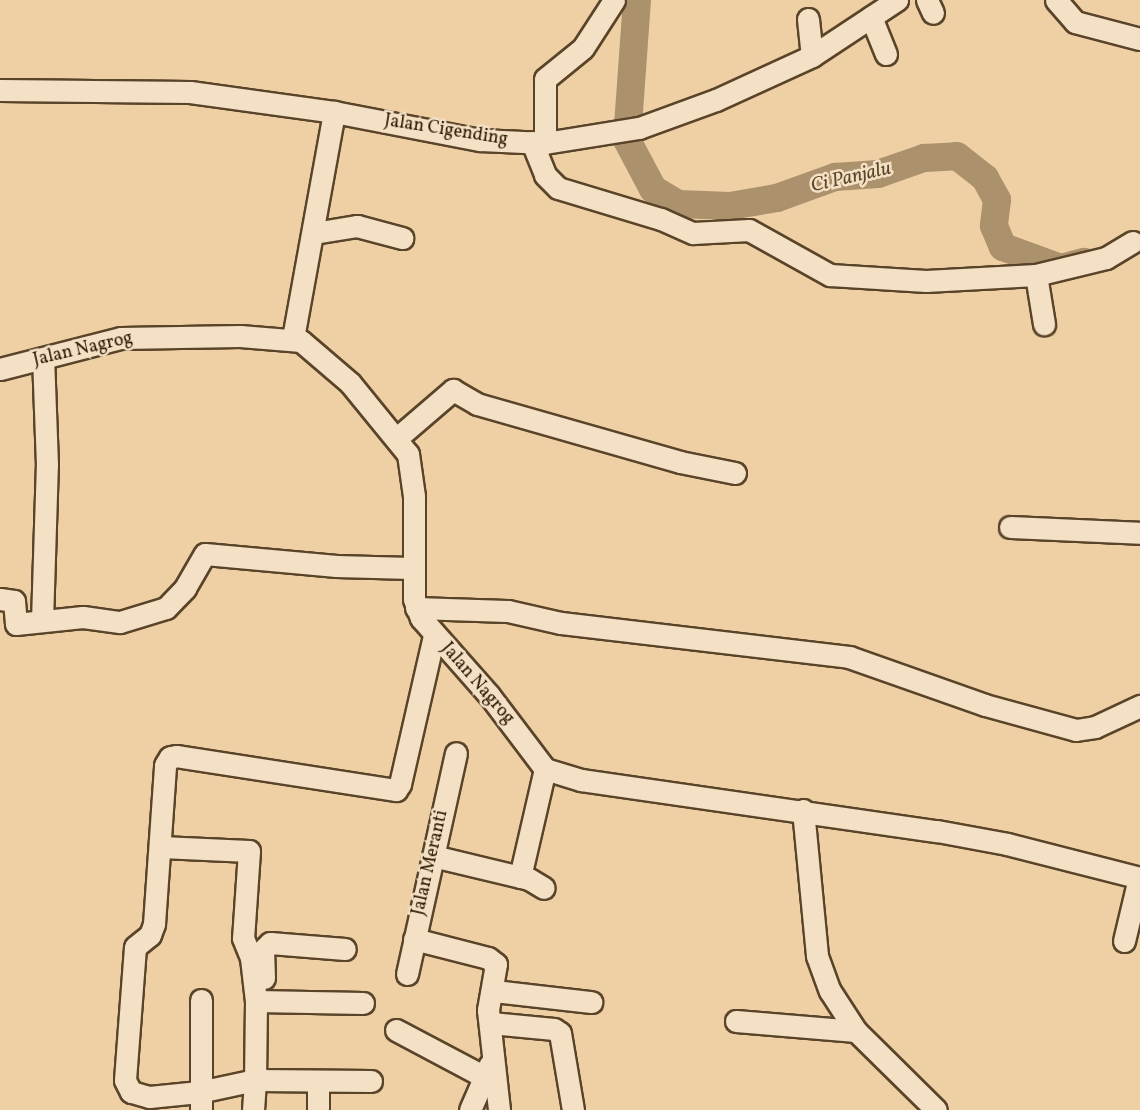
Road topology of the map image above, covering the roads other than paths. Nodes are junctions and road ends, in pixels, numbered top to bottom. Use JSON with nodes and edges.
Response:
{"nodes":[{"id":1,"x":614,"y":0,"type":"edge"},
{"id":2,"x":897,"y":0,"type":"edge"},
{"id":3,"x":1056,"y":0,"type":"edge"},
{"id":4,"x":871,"y":17,"type":"junction"},
{"id":5,"x":808,"y":19,"type":"dead end"},
{"id":6,"x":1140,"y":39,"type":"edge"},
{"id":7,"x":886,"y":54,"type":"dead end"},
{"id":8,"x":812,"y":56,"type":"junction"},
{"id":9,"x":0,"y":90,"type":"edge"},
{"id":10,"x":334,"y":112,"type":"junction"},
{"id":11,"x":538,"y":143,"type":"junction"},
{"id":12,"x":314,"y":233,"type":"junction"},
{"id":13,"x":402,"y":238,"type":"dead end"},
{"id":14,"x":1133,"y":242,"type":"dead end"},
{"id":15,"x":1036,"y":275,"type":"junction"},
{"id":16,"x":1044,"y":324,"type":"dead end"},
{"id":17,"x":293,"y":338,"type":"junction"},
{"id":18,"x":43,"y":358,"type":"junction"},
{"id":19,"x":0,"y":369,"type":"edge"},
{"id":20,"x":397,"y":438,"type":"junction"},
{"id":21,"x":735,"y":473,"type":"dead end"},
{"id":22,"x":1010,"y":527,"type":"dead end"},
{"id":23,"x":1140,"y":533,"type":"edge"},
{"id":24,"x":411,"y":568,"type":"junction"},
{"id":25,"x":0,"y":599,"type":"edge"},
{"id":26,"x":416,"y":608,"type":"junction"},
{"id":27,"x":42,"y":621,"type":"junction"},
{"id":28,"x":434,"y":636,"type":"junction"},
{"id":29,"x":1140,"y":706,"type":"edge"},
{"id":30,"x":456,"y":753,"type":"dead end"},
{"id":31,"x":545,"y":769,"type":"junction"},
{"id":32,"x":803,"y":810,"type":"junction"},
{"id":33,"x":160,"y":847,"type":"junction"},
{"id":34,"x":433,"y":856,"type":"junction"},
{"id":35,"x":520,"y":877,"type":"junction"},
{"id":36,"x":1140,"y":878,"type":"edge"},
{"id":37,"x":544,"y":888,"type":"dead end"},
{"id":38,"x":414,"y":939,"type":"junction"},
{"id":39,"x":1124,"y":941,"type":"dead end"},
{"id":40,"x":345,"y":949,"type":"dead end"},
{"id":41,"x":407,"y":974,"type":"dead end"},
{"id":42,"x":494,"y":991,"type":"junction"},
{"id":43,"x":201,"y":1000,"type":"dead end"},
{"id":44,"x":261,"y":1001,"type":"junction"},
{"id":45,"x":591,"y":1002,"type":"dead end"},
{"id":46,"x":363,"y":1003,"type":"dead end"},
{"id":47,"x":736,"y":1021,"type":"dead end"},
{"id":48,"x":491,"y":1023,"type":"junction"},
{"id":49,"x":396,"y":1030,"type":"dead end"},
{"id":50,"x":856,"y":1031,"type":"junction"},
{"id":51,"x":488,"y":1067,"type":"junction"},
{"id":52,"x":255,"y":1080,"type":"junction"},
{"id":53,"x":318,"y":1081,"type":"junction"},
{"id":54,"x":371,"y":1081,"type":"dead end"},
{"id":55,"x":200,"y":1101,"type":"edge"},
{"id":56,"x":160,"y":1103,"type":"edge"},
{"id":57,"x":254,"y":1110,"type":"edge"},
{"id":58,"x":318,"y":1110,"type":"edge"},
{"id":59,"x":470,"y":1110,"type":"edge"},
{"id":60,"x":499,"y":1110,"type":"edge"},
{"id":61,"x":573,"y":1110,"type":"edge"},
{"id":62,"x":936,"y":1110,"type":"edge"}],
"edges":[{"from":1,"to":11,"type":"street"},
{"from":2,"to":4,"type":"street","name":"Jalan Cigending"},
{"from":3,"to":6,"type":"street"},
{"from":4,"to":7,"type":"street"},
{"from":4,"to":8,"type":"street","name":"Jalan Cigending"},
{"from":5,"to":8,"type":"street"},
{"from":8,"to":11,"type":"street","name":"Jalan Cigending"},
{"from":9,"to":10,"type":"street","name":"Jalan Cigending"},
{"from":10,"to":11,"type":"street","name":"Jalan Cigending"},
{"from":10,"to":12,"type":"street"},
{"from":11,"to":15,"type":"street"},
{"from":12,"to":13,"type":"street"},
{"from":12,"to":17,"type":"street"},
{"from":14,"to":15,"type":"street"},
{"from":15,"to":16,"type":"street"},
{"from":17,"to":18,"type":"street","name":"Jalan Nagrog"},
{"from":17,"to":20,"type":"street","name":"Jalan Nagrog"},
{"from":18,"to":19,"type":"street","name":"Jalan Nagrog"},
{"from":18,"to":27,"type":"street"},
{"from":20,"to":21,"type":"street"},
{"from":20,"to":24,"type":"street","name":"Jalan Nagrog"},
{"from":22,"to":23,"type":"street"},
{"from":24,"to":26,"type":"street","name":"Jalan Nagrog"},
{"from":24,"to":27,"type":"street"},
{"from":25,"to":27,"type":"street"},
{"from":26,"to":28,"type":"street","name":"Jalan Nagrog"},
{"from":26,"to":29,"type":"street"},
{"from":28,"to":31,"type":"street","name":"Jalan Nagrog"},
{"from":28,"to":33,"type":"street"},
{"from":30,"to":34,"type":"street","name":"Jalan Meranti"},
{"from":31,"to":32,"type":"street"},
{"from":31,"to":35,"type":"street"},
{"from":32,"to":36,"type":"street"},
{"from":32,"to":50,"type":"street"},
{"from":33,"to":44,"type":"street"},
{"from":33,"to":56,"type":"street"},
{"from":34,"to":35,"type":"street"},
{"from":34,"to":38,"type":"street","name":"Jalan Meranti"},
{"from":35,"to":37,"type":"street"},
{"from":36,"to":39,"type":"street"},
{"from":38,"to":41,"type":"street","name":"Jalan Meranti"},
{"from":38,"to":42,"type":"street"},
{"from":40,"to":44,"type":"street"},
{"from":42,"to":45,"type":"street"},
{"from":42,"to":48,"type":"street"},
{"from":43,"to":55,"type":"street"},
{"from":44,"to":46,"type":"street"},
{"from":44,"to":52,"type":"street"},
{"from":47,"to":50,"type":"street"},
{"from":48,"to":51,"type":"street"},
{"from":48,"to":61,"type":"street"},
{"from":49,"to":51,"type":"street"},
{"from":50,"to":62,"type":"street"},
{"from":51,"to":59,"type":"street"},
{"from":51,"to":60,"type":"street"},
{"from":52,"to":53,"type":"street"},
{"from":52,"to":55,"type":"street"},
{"from":52,"to":57,"type":"street"},
{"from":53,"to":54,"type":"street"},
{"from":53,"to":58,"type":"street"},
{"from":55,"to":56,"type":"street"}]}
